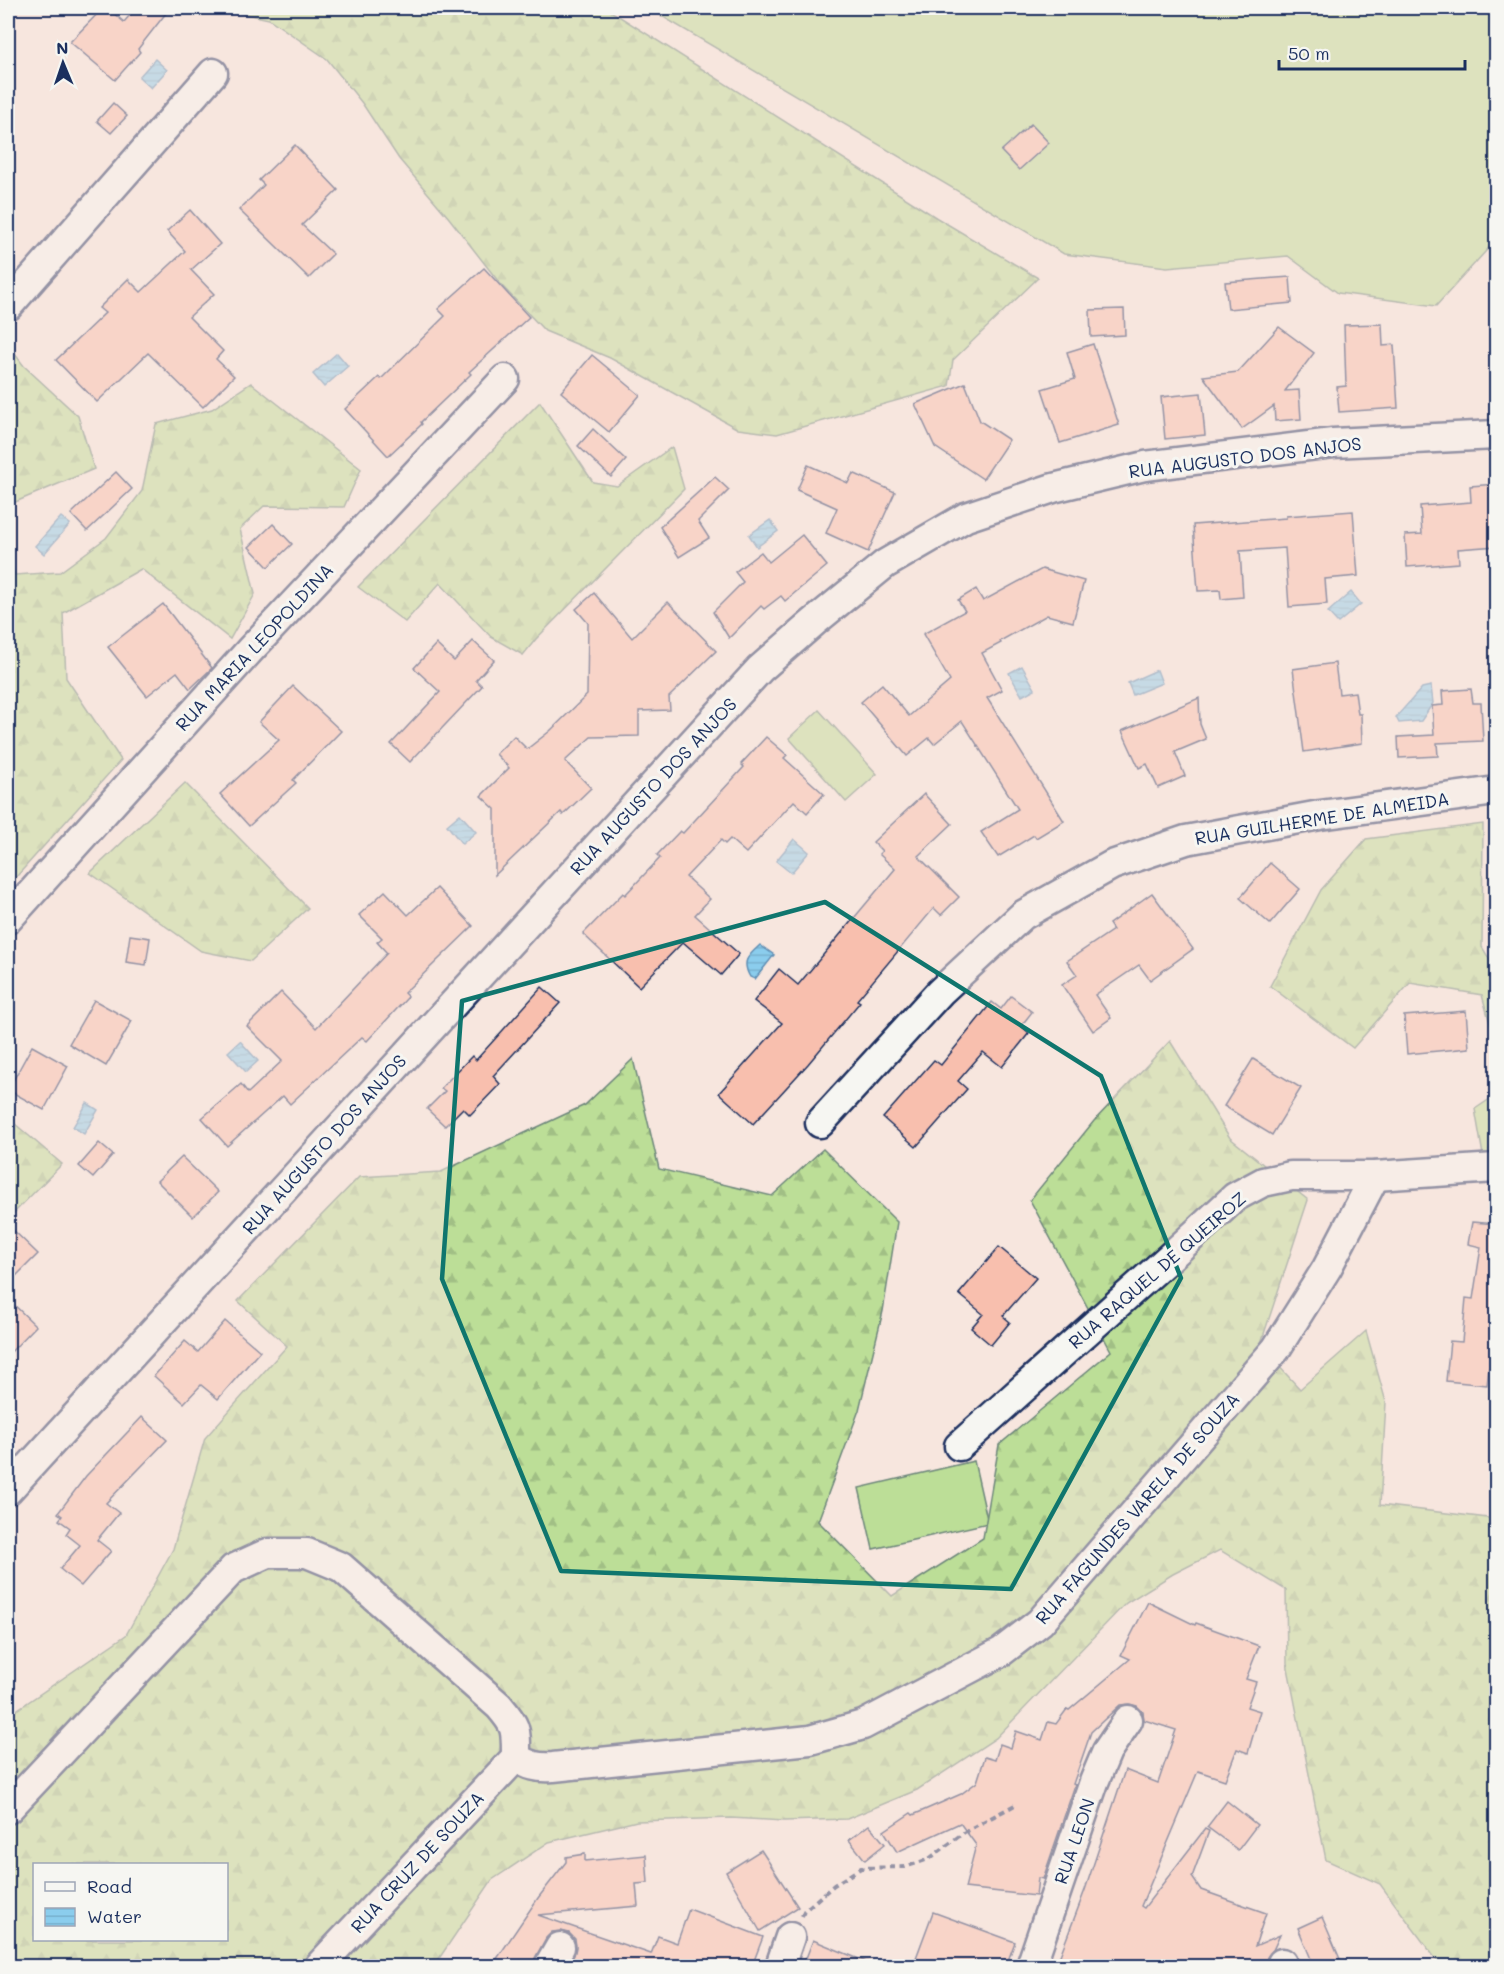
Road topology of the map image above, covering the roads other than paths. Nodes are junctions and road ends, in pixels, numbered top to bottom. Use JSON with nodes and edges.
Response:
{"nodes":[{"id":1,"x":213,"y":73,"type":"dead end"},
{"id":2,"x":8,"y":306,"type":"edge"},
{"id":3,"x":505,"y":379,"type":"dead end"},
{"id":4,"x":1497,"y":435,"type":"edge"},
{"id":5,"x":1497,"y":791,"type":"edge"},
{"id":6,"x":8,"y":919,"type":"edge"},
{"id":7,"x":820,"y":1123,"type":"dead end"},
{"id":8,"x":1497,"y":1168,"type":"edge"},
{"id":9,"x":1375,"y":1176,"type":"junction"},
{"id":10,"x":959,"y":1446,"type":"dead end"},
{"id":11,"x":8,"y":1490,"type":"edge"},
{"id":12,"x":1128,"y":1720,"type":"dead end"},
{"id":13,"x":516,"y":1757,"type":"junction"},
{"id":14,"x":8,"y":1809,"type":"edge"},
{"id":15,"x":790,"y":1937,"type":"road end"},
{"id":16,"x":319,"y":1966,"type":"edge"},
{"id":17,"x":780,"y":1966,"type":"edge"},
{"id":18,"x":1031,"y":1966,"type":"edge"}],
"edges":[{"from":1,"to":2,"type":"street"},
{"from":3,"to":6,"type":"street","name":"RUA MARIA LEOPOLDINA"},
{"from":4,"to":11,"type":"street","name":"RUA AUGUSTO DOS ANJOS"},
{"from":5,"to":7,"type":"street","name":"RUA GUILHERME DE ALMEIDA"},
{"from":8,"to":9,"type":"street","name":"RUA RAQUEL DE QUEIROZ"},
{"from":9,"to":10,"type":"street","name":"RUA RAQUEL DE QUEIROZ"},
{"from":9,"to":13,"type":"street","name":"RUA FAGUNDES VARELA DE SOUZA"},
{"from":12,"to":18,"type":"street","name":"RUA LEON"},
{"from":13,"to":14,"type":"street"},
{"from":13,"to":16,"type":"street","name":"RUA CRUZ DE SOUZA"},
{"from":15,"to":17,"type":"street"}]}
